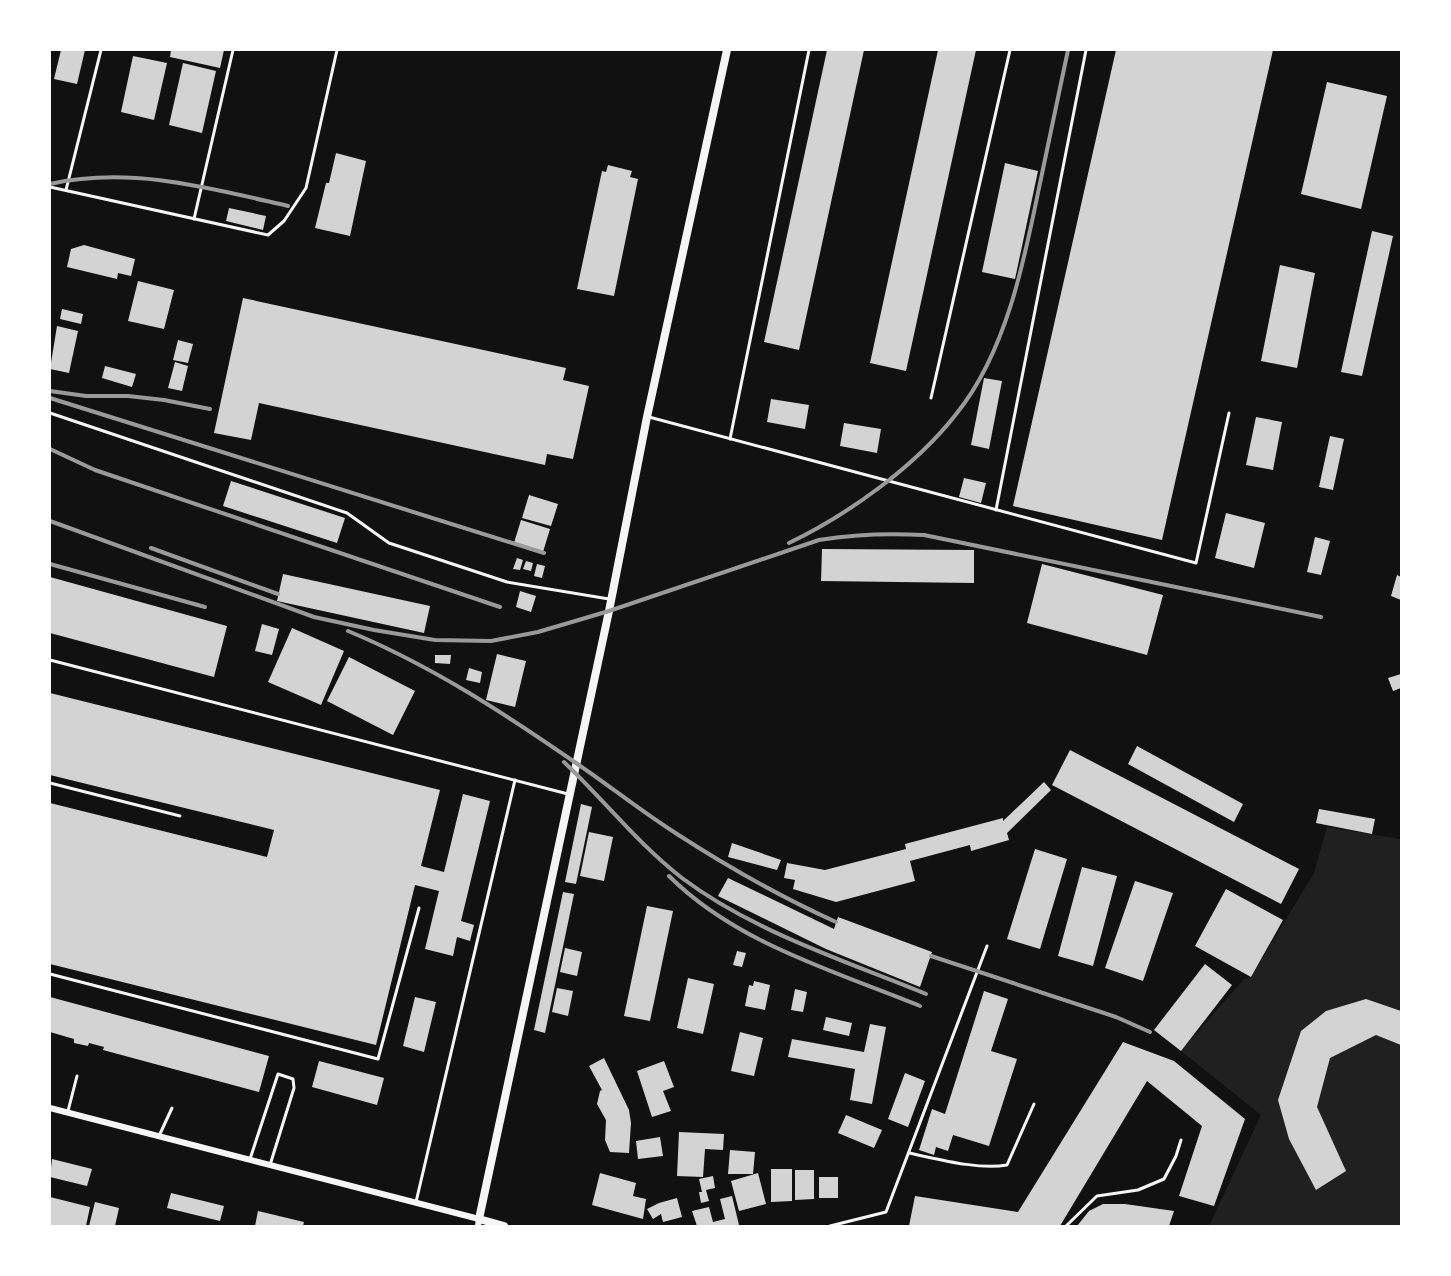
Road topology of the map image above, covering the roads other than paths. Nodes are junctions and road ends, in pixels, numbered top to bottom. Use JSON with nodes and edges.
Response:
{"nodes":[{"id":1,"x":101,"y":50,"type":"edge"},
{"id":2,"x":233,"y":50,"type":"edge"},
{"id":3,"x":337,"y":50,"type":"edge"},
{"id":4,"x":727,"y":50,"type":"edge"},
{"id":5,"x":809,"y":50,"type":"edge"},
{"id":6,"x":1010,"y":50,"type":"edge"},
{"id":7,"x":1086,"y":50,"type":"edge"},
{"id":8,"x":50,"y":187,"type":"edge"},
{"id":9,"x":66,"y":190,"type":"junction"},
{"id":10,"x":194,"y":219,"type":"junction"},
{"id":11,"x":931,"y":398,"type":"dead end"},
{"id":12,"x":50,"y":413,"type":"edge"},
{"id":13,"x":1229,"y":413,"type":"dead end"},
{"id":14,"x":647,"y":417,"type":"junction"},
{"id":15,"x":730,"y":439,"type":"junction"},
{"id":16,"x":996,"y":510,"type":"junction"},
{"id":17,"x":611,"y":600,"type":"junction"},
{"id":18,"x":50,"y":660,"type":"edge"},
{"id":19,"x":515,"y":780,"type":"junction"},
{"id":20,"x":50,"y":783,"type":"edge"},
{"id":21,"x":570,"y":795,"type":"junction"},
{"id":22,"x":180,"y":816,"type":"dead end"},
{"id":23,"x":419,"y":908,"type":"dead end"},
{"id":24,"x":987,"y":946,"type":"dead end"},
{"id":25,"x":50,"y":974,"type":"edge"},
{"id":26,"x":77,"y":1076,"type":"dead end"},
{"id":27,"x":1034,"y":1104,"type":"dead end"},
{"id":28,"x":50,"y":1108,"type":"edge"},
{"id":29,"x":172,"y":1108,"type":"dead end"},
{"id":30,"x":68,"y":1113,"type":"junction"},
{"id":31,"x":159,"y":1136,"type":"junction"},
{"id":32,"x":1181,"y":1140,"type":"dead end"},
{"id":33,"x":909,"y":1154,"type":"junction"},
{"id":34,"x":250,"y":1159,"type":"junction"},
{"id":35,"x":270,"y":1165,"type":"junction"},
{"id":36,"x":416,"y":1202,"type":"junction"},
{"id":37,"x":479,"y":1223,"type":"edge"},
{"id":38,"x":504,"y":1227,"type":"edge"},
{"id":39,"x":831,"y":1227,"type":"edge"},
{"id":40,"x":1066,"y":1227,"type":"edge"}],
"edges":[{"from":1,"to":9,"type":"lane"},
{"from":2,"to":10,"type":"lane"},
{"from":3,"to":10,"type":"lane"},
{"from":4,"to":14,"type":"street"},
{"from":5,"to":15,"type":"lane"},
{"from":6,"to":11,"type":"lane"},
{"from":7,"to":16,"type":"lane"},
{"from":8,"to":9,"type":"lane"},
{"from":9,"to":10,"type":"lane"},
{"from":12,"to":17,"type":"lane"},
{"from":13,"to":16,"type":"lane"},
{"from":14,"to":15,"type":"lane"},
{"from":14,"to":17,"type":"street"},
{"from":15,"to":16,"type":"lane"},
{"from":17,"to":21,"type":"street"},
{"from":18,"to":19,"type":"lane"},
{"from":19,"to":21,"type":"lane"},
{"from":19,"to":36,"type":"lane"},
{"from":20,"to":22,"type":"lane"},
{"from":21,"to":37,"type":"street"},
{"from":23,"to":25,"type":"lane"},
{"from":24,"to":33,"type":"lane"},
{"from":26,"to":30,"type":"lane"},
{"from":27,"to":33,"type":"lane"},
{"from":28,"to":30,"type":"street"},
{"from":29,"to":31,"type":"lane"},
{"from":30,"to":31,"type":"street"},
{"from":31,"to":34,"type":"street"},
{"from":32,"to":40,"type":"lane"},
{"from":33,"to":39,"type":"lane"},
{"from":34,"to":35,"type":"street"},
{"from":34,"to":35,"type":"lane"},
{"from":35,"to":36,"type":"street"},
{"from":36,"to":37,"type":"street"},
{"from":37,"to":38,"type":"street"}]}
